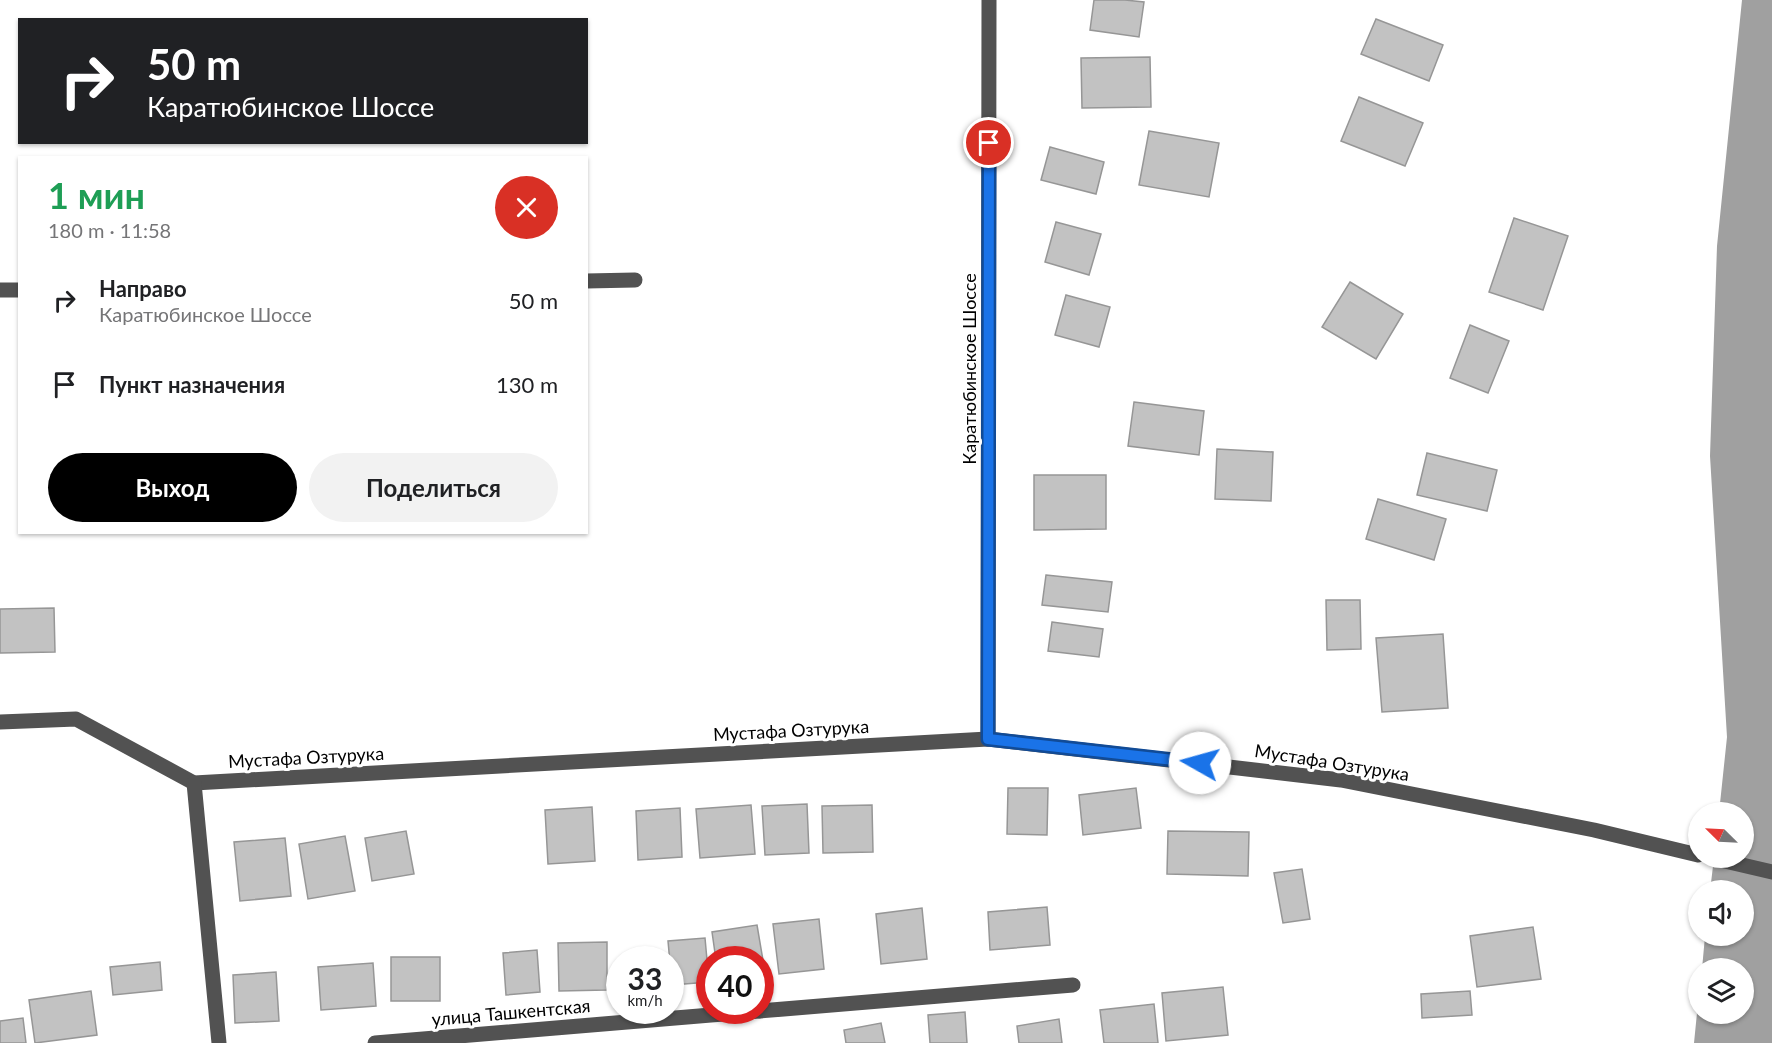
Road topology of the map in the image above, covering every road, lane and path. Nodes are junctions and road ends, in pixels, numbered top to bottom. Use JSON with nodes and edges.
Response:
{"nodes":[{"id":1,"x":989,"y":0,"type":"edge"},
{"id":2,"x":635,"y":280,"type":"dead end"},
{"id":3,"x":588,"y":281,"type":"edge"},
{"id":4,"x":0,"y":290,"type":"edge"},
{"id":5,"x":18,"y":290,"type":"edge"},
{"id":6,"x":0,"y":722,"type":"edge"},
{"id":7,"x":988,"y":739,"type":"junction"},
{"id":8,"x":194,"y":783,"type":"junction"},
{"id":9,"x":1688,"y":853,"type":"edge"},
{"id":10,"x":1754,"y":868,"type":"edge"},
{"id":11,"x":1772,"y":872,"type":"edge"},
{"id":12,"x":1073,"y":985,"type":"dead end"},
{"id":13,"x":774,"y":1010,"type":"edge"},
{"id":14,"x":696,"y":1016,"type":"edge"},
{"id":15,"x":219,"y":1043,"type":"edge"},
{"id":16,"x":375,"y":1043,"type":"edge"}],
"edges":[{"from":1,"to":7,"type":"street","name":"Каратюбинское Шоссе"},
{"from":2,"to":3,"type":"street"},
{"from":4,"to":5,"type":"street"},
{"from":6,"to":8,"type":"street"},
{"from":7,"to":8,"type":"street","name":"Мустафа Озтурука"},
{"from":7,"to":9,"type":"street","name":"Мустафа Озтурука"},
{"from":8,"to":15,"type":"street"},
{"from":10,"to":11,"type":"street"},
{"from":12,"to":13,"type":"street","name":"улица Ташкентская"},
{"from":14,"to":16,"type":"street","name":"улица Ташкентская"}]}
